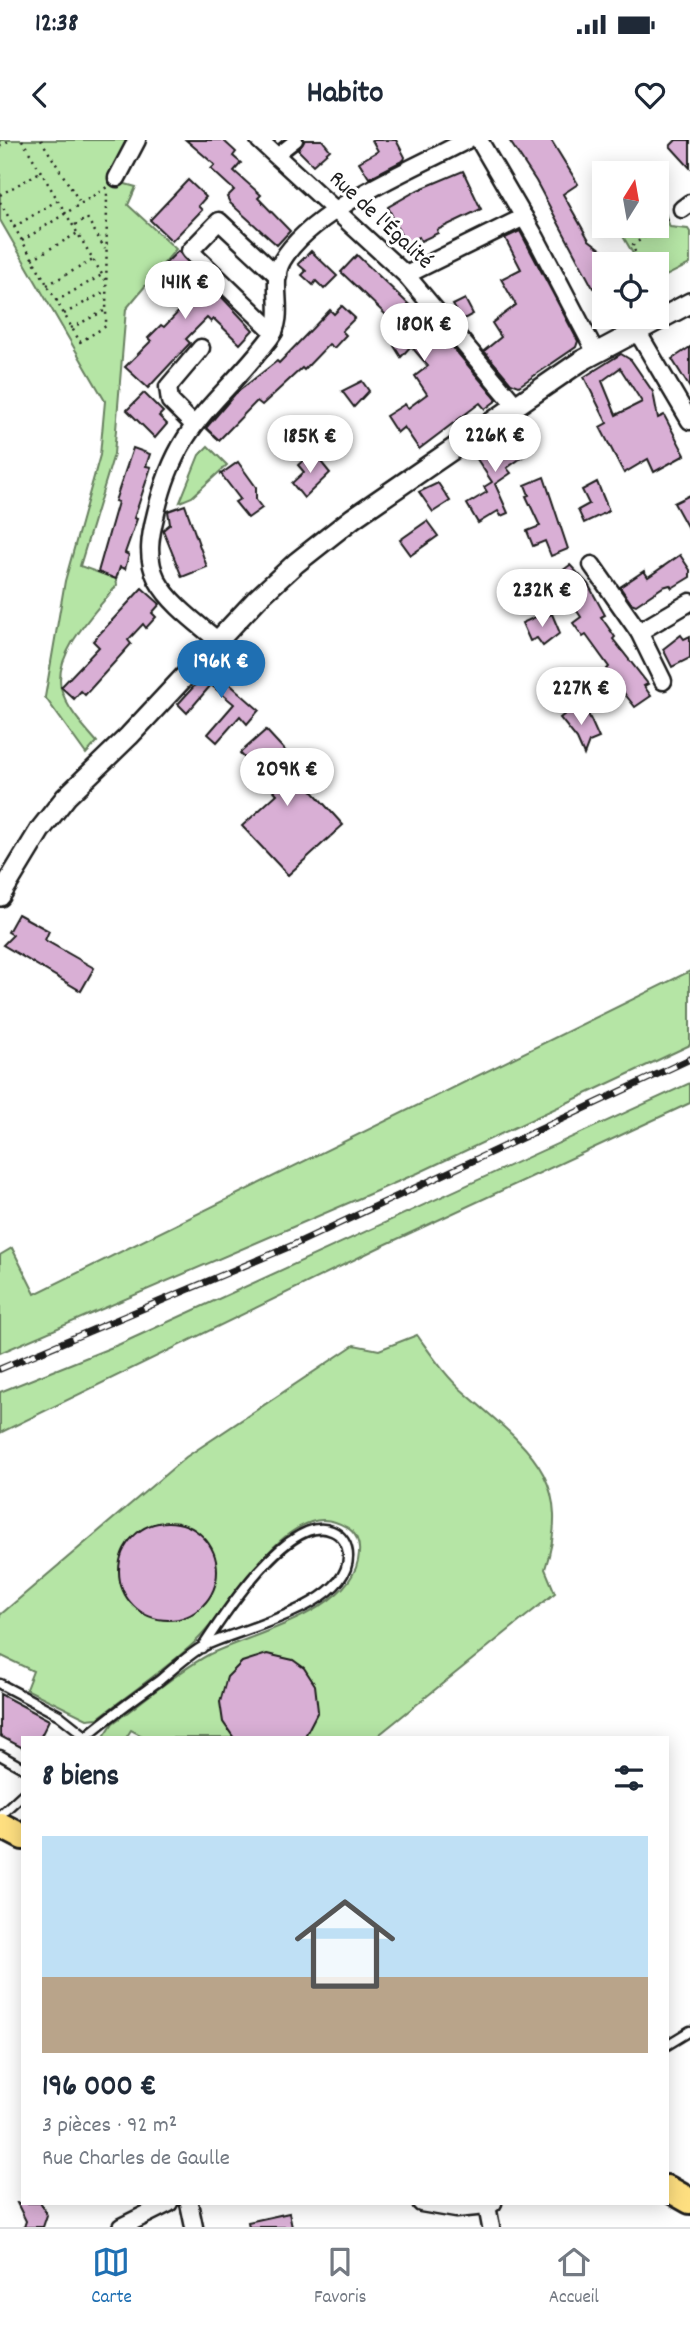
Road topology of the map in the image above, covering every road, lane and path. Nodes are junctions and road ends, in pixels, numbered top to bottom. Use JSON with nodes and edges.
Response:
{"nodes":[{"id":1,"x":10,"y":140,"type":"edge"},
{"id":2,"x":22,"y":140,"type":"edge"},
{"id":3,"x":41,"y":140,"type":"edge"},
{"id":4,"x":137,"y":140,"type":"edge"},
{"id":5,"x":259,"y":140,"type":"edge"},
{"id":6,"x":296,"y":140,"type":"edge"},
{"id":7,"x":467,"y":140,"type":"edge"},
{"id":8,"x":479,"y":140,"type":"edge"},
{"id":9,"x":0,"y":146,"type":"edge"},
{"id":10,"x":277,"y":155,"type":"junction"},
{"id":11,"x":41,"y":172,"type":"junction"},
{"id":12,"x":112,"y":183,"type":"junction"},
{"id":13,"x":0,"y":195,"type":"edge"},
{"id":14,"x":58,"y":200,"type":"junction"},
{"id":15,"x":0,"y":202,"type":"edge"},
{"id":16,"x":81,"y":204,"type":"junction"},
{"id":17,"x":686,"y":206,"type":"edge"},
{"id":18,"x":335,"y":209,"type":"junction"},
{"id":19,"x":66,"y":213,"type":"junction"},
{"id":20,"x":524,"y":216,"type":"junction"},
{"id":21,"x":74,"y":226,"type":"junction"},
{"id":22,"x":14,"y":227,"type":"junction"},
{"id":23,"x":78,"y":233,"type":"junction"},
{"id":24,"x":22,"y":241,"type":"junction"},
{"id":25,"x":106,"y":252,"type":"junction"},
{"id":26,"x":635,"y":252,"type":"edge"},
{"id":27,"x":33,"y":260,"type":"junction"},
{"id":28,"x":93,"y":260,"type":"junction"},
{"id":29,"x":102,"y":275,"type":"junction"},
{"id":30,"x":406,"y":275,"type":"junction"},
{"id":31,"x":278,"y":276,"type":"junction"},
{"id":32,"x":106,"y":282,"type":"junction"},
{"id":33,"x":47,"y":285,"type":"junction"},
{"id":34,"x":106,"y":291,"type":"junction"},
{"id":35,"x":56,"y":301,"type":"junction"},
{"id":36,"x":690,"y":303,"type":"edge"},
{"id":37,"x":106,"y":310,"type":"junction"},
{"id":38,"x":64,"y":314,"type":"junction"},
{"id":39,"x":71,"y":328,"type":"junction"},
{"id":40,"x":637,"y":331,"type":"junction"},
{"id":41,"x":274,"y":332,"type":"junction"},
{"id":42,"x":201,"y":348,"type":"dead end"},
{"id":43,"x":596,"y":353,"type":"junction"},
{"id":44,"x":517,"y":407,"type":"junction"},
{"id":45,"x":690,"y":421,"type":"edge"},
{"id":46,"x":193,"y":424,"type":"junction"},
{"id":47,"x":592,"y":565,"type":"dead end"},
{"id":48,"x":690,"y":602,"type":"edge"},
{"id":49,"x":639,"y":632,"type":"junction"},
{"id":50,"x":217,"y":640,"type":"junction"},
{"id":51,"x":663,"y":681,"type":"dead end"},
{"id":52,"x":0,"y":896,"type":"edge"},
{"id":53,"x":202,"y":1648,"type":"junction"},
{"id":54,"x":0,"y":1684,"type":"edge"},
{"id":55,"x":85,"y":1736,"type":"edge"},
{"id":56,"x":87,"y":1736,"type":"edge"},
{"id":57,"x":0,"y":1755,"type":"edge"},
{"id":58,"x":21,"y":1767,"type":"edge"},
{"id":59,"x":21,"y":1796,"type":"edge"},
{"id":60,"x":0,"y":1815,"type":"edge"},
{"id":61,"x":0,"y":1825,"type":"edge"},
{"id":62,"x":21,"y":1836,"type":"edge"},
{"id":63,"x":690,"y":2031,"type":"edge"},
{"id":64,"x":669,"y":2044,"type":"edge"},
{"id":65,"x":669,"y":2189,"type":"edge"},
{"id":66,"x":690,"y":2201,"type":"edge"},
{"id":67,"x":669,"y":2204,"type":"edge"},
{"id":68,"x":165,"y":2205,"type":"edge"},
{"id":69,"x":189,"y":2205,"type":"edge"},
{"id":70,"x":435,"y":2205,"type":"edge"},
{"id":71,"x":490,"y":2205,"type":"edge"},
{"id":72,"x":690,"y":2216,"type":"edge"},
{"id":73,"x":121,"y":2227,"type":"edge"},
{"id":74,"x":194,"y":2227,"type":"edge"},
{"id":75,"x":491,"y":2227,"type":"edge"}],
"edges":[{"from":1,"to":9,"type":"path"},
{"from":2,"to":11,"type":"path"},
{"from":3,"to":16,"type":"path"},
{"from":4,"to":12,"type":"street"},
{"from":5,"to":10,"type":"street","name":"Rue de l'Égalité"},
{"from":6,"to":10,"type":"street"},
{"from":7,"to":18,"type":"street"},
{"from":8,"to":20,"type":"street"},
{"from":10,"to":18,"type":"street","name":"Rue de l'Égalité"},
{"from":11,"to":13,"type":"path"},
{"from":11,"to":14,"type":"path"},
{"from":12,"to":16,"type":"path"},
{"from":12,"to":25,"type":"path"},
{"from":14,"to":19,"type":"path"},
{"from":14,"to":22,"type":"path"},
{"from":15,"to":22,"type":"path"},
{"from":16,"to":19,"type":"path"},
{"from":17,"to":26,"type":"path"},
{"from":18,"to":30,"type":"street","name":"Rue de l'Égalité"},
{"from":18,"to":31,"type":"street"},
{"from":19,"to":21,"type":"path"},
{"from":19,"to":24,"type":"path"},
{"from":20,"to":30,"type":"street"},
{"from":20,"to":43,"type":"street"},
{"from":21,"to":23,"type":"path"},
{"from":21,"to":25,"type":"path"},
{"from":22,"to":24,"type":"path"},
{"from":23,"to":27,"type":"path"},
{"from":23,"to":28,"type":"path"},
{"from":24,"to":27,"type":"path"},
{"from":25,"to":32,"type":"path"},
{"from":27,"to":33,"type":"path"},
{"from":28,"to":29,"type":"path"},
{"from":28,"to":33,"type":"path"},
{"from":29,"to":32,"type":"path"},
{"from":29,"to":35,"type":"path"},
{"from":30,"to":44,"type":"street","name":"Rue de l'Égalité"},
{"from":31,"to":41,"type":"street"},
{"from":31,"to":41,"type":"street"},
{"from":32,"to":34,"type":"path"},
{"from":33,"to":35,"type":"path"},
{"from":34,"to":37,"type":"path"},
{"from":34,"to":38,"type":"path"},
{"from":35,"to":38,"type":"path"},
{"from":36,"to":40,"type":"street"},
{"from":37,"to":39,"type":"path"},
{"from":37,"to":39,"type":"path"},
{"from":38,"to":39,"type":"path"},
{"from":40,"to":43,"type":"street"},
{"from":40,"to":45,"type":"street"},
{"from":41,"to":46,"type":"street"},
{"from":42,"to":46,"type":"street"},
{"from":43,"to":44,"type":"street"},
{"from":44,"to":50,"type":"street"},
{"from":46,"to":50,"type":"street"},
{"from":47,"to":49,"type":"street"},
{"from":48,"to":49,"type":"street"},
{"from":49,"to":51,"type":"street"},
{"from":50,"to":52,"type":"street"},
{"from":53,"to":53,"type":"lane"},
{"from":53,"to":56,"type":"lane"},
{"from":54,"to":55,"type":"lane"},
{"from":57,"to":58,"type":"lane"},
{"from":59,"to":60,"type":"lane"},
{"from":61,"to":62,"type":"main road"},
{"from":63,"to":64,"type":"lane"},
{"from":65,"to":66,"type":"main road"},
{"from":67,"to":72,"type":"main road"},
{"from":68,"to":73,"type":"street"},
{"from":69,"to":74,"type":"street"},
{"from":70,"to":71,"type":"street"},
{"from":71,"to":75,"type":"street"}]}
